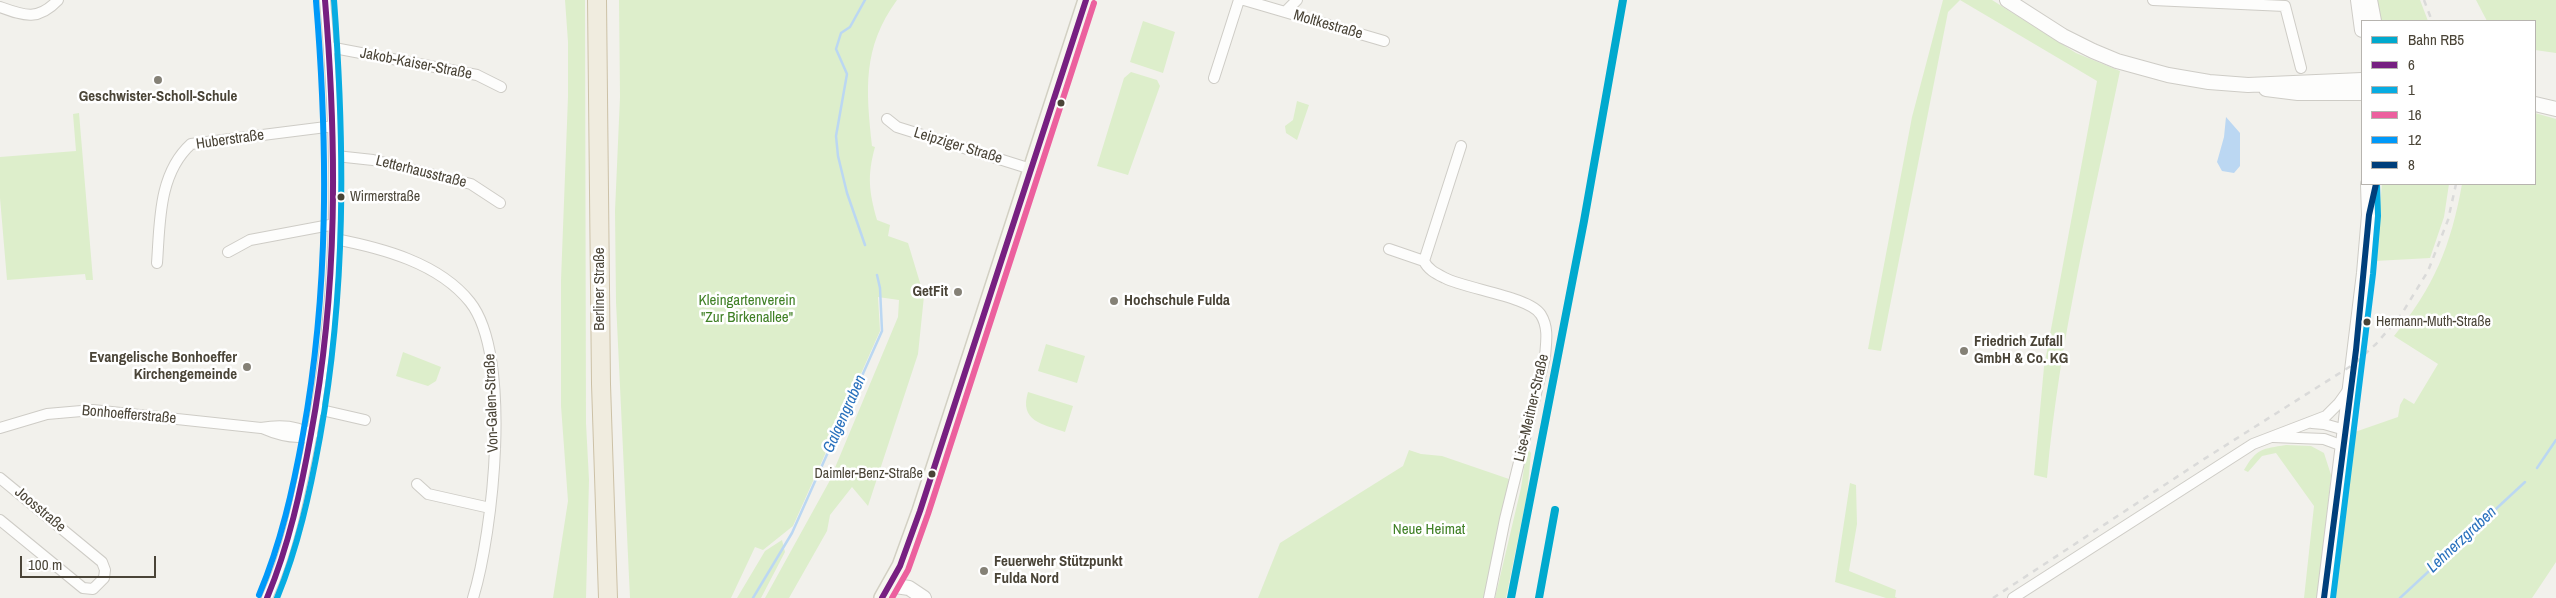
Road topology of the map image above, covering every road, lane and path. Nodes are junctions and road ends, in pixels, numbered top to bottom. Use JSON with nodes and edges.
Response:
{"nodes":[{"id":1,"x":58,"y":0,"type":"edge"},
{"id":2,"x":325,"y":0,"type":"edge"},
{"id":3,"x":597,"y":0,"type":"edge"},
{"id":4,"x":1086,"y":0,"type":"edge"},
{"id":5,"x":1239,"y":0,"type":"edge"},
{"id":6,"x":1244,"y":0,"type":"edge"},
{"id":7,"x":1297,"y":0,"type":"edge"},
{"id":8,"x":2007,"y":0,"type":"edge"},
{"id":9,"x":2153,"y":0,"type":"edge"},
{"id":10,"x":2358,"y":0,"type":"edge"},
{"id":11,"x":2370,"y":0,"type":"edge"},
{"id":12,"x":0,"y":7,"type":"edge"},
{"id":13,"x":1285,"y":12,"type":"junction"},
{"id":14,"x":2374,"y":20,"type":"edge"},
{"id":15,"x":2361,"y":22,"type":"edge"},
{"id":16,"x":1384,"y":40,"type":"dead end"},
{"id":17,"x":329,"y":46,"type":"junction"},
{"id":18,"x":2301,"y":68,"type":"dead end"},
{"id":19,"x":1214,"y":78,"type":"dead end"},
{"id":20,"x":2361,"y":80,"type":"edge"},
{"id":21,"x":2248,"y":85,"type":"junction"},
{"id":22,"x":501,"y":86,"type":"dead end"},
{"id":23,"x":2361,"y":93,"type":"edge"},
{"id":24,"x":2536,"y":104,"type":"edge"},
{"id":25,"x":2556,"y":109,"type":"edge"},
{"id":26,"x":887,"y":119,"type":"dead end"},
{"id":27,"x":334,"y":126,"type":"junction"},
{"id":28,"x":1461,"y":146,"type":"dead end"},
{"id":29,"x":336,"y":156,"type":"junction"},
{"id":30,"x":1031,"y":169,"type":"junction"},
{"id":31,"x":2368,"y":185,"type":"edge"},
{"id":32,"x":2376,"y":185,"type":"edge"},
{"id":33,"x":500,"y":203,"type":"dead end"},
{"id":34,"x":2369,"y":215,"type":"junction"},
{"id":35,"x":335,"y":224,"type":"junction"},
{"id":36,"x":335,"y":239,"type":"junction"},
{"id":37,"x":1388,"y":250,"type":"dead end"},
{"id":38,"x":228,"y":252,"type":"dead end"},
{"id":39,"x":157,"y":263,"type":"dead end"},
{"id":40,"x":1425,"y":263,"type":"junction"},
{"id":41,"x":2351,"y":385,"type":"junction"},
{"id":42,"x":317,"y":409,"type":"junction"},
{"id":43,"x":365,"y":420,"type":"dead end"},
{"id":44,"x":2305,"y":423,"type":"junction"},
{"id":45,"x":0,"y":428,"type":"edge"},
{"id":46,"x":2345,"y":430,"type":"junction"},
{"id":47,"x":312,"y":434,"type":"junction"},
{"id":48,"x":2270,"y":437,"type":"junction"},
{"id":49,"x":2343,"y":446,"type":"junction"},
{"id":50,"x":0,"y":478,"type":"edge"},
{"id":51,"x":417,"y":484,"type":"dead end"},
{"id":52,"x":490,"y":508,"type":"junction"},
{"id":53,"x":0,"y":520,"type":"edge"},
{"id":54,"x":885,"y":592,"type":"edge"},
{"id":55,"x":267,"y":598,"type":"edge"},
{"id":56,"x":473,"y":598,"type":"edge"},
{"id":57,"x":606,"y":598,"type":"edge"},
{"id":58,"x":901,"y":598,"type":"edge"},
{"id":59,"x":924,"y":598,"type":"edge"},
{"id":60,"x":1489,"y":598,"type":"edge"},
{"id":61,"x":2013,"y":598,"type":"edge"},
{"id":62,"x":2324,"y":598,"type":"edge"}],
"edges":[{"from":1,"to":12,"type":"street"},
{"from":2,"to":17,"type":"street"},
{"from":3,"to":57,"type":"highway","name":"Berliner Straße"},
{"from":4,"to":30,"type":"main road"},
{"from":5,"to":19,"type":"street"},
{"from":6,"to":13,"type":"street","name":"Moltkestraße"},
{"from":7,"to":13,"type":"street"},
{"from":8,"to":21,"type":"street"},
{"from":9,"to":18,"type":"street"},
{"from":10,"to":15,"type":"street"},
{"from":11,"to":14,"type":"street"},
{"from":13,"to":16,"type":"street","name":"Moltkestraße"},
{"from":17,"to":22,"type":"street","name":"Jakob-Kaiser-Straße"},
{"from":17,"to":27,"type":"street"},
{"from":20,"to":21,"type":"street"},
{"from":21,"to":23,"type":"street"},
{"from":24,"to":25,"type":"street"},
{"from":26,"to":30,"type":"street","name":"Leipziger Straße"},
{"from":27,"to":29,"type":"street"},
{"from":27,"to":39,"type":"street","name":"Huberstraße"},
{"from":28,"to":40,"type":"street"},
{"from":29,"to":33,"type":"street","name":"Letterhausstraße"},
{"from":29,"to":35,"type":"street"},
{"from":30,"to":54,"type":"main road"},
{"from":31,"to":34,"type":"street"},
{"from":32,"to":34,"type":"street"},
{"from":34,"to":41,"type":"street"},
{"from":35,"to":36,"type":"street"},
{"from":35,"to":38,"type":"street"},
{"from":36,"to":42,"type":"street"},
{"from":36,"to":52,"type":"street","name":"Von-Galen-Straße"},
{"from":37,"to":40,"type":"street","name":"Lise-Meitner-Straße"},
{"from":40,"to":60,"type":"street","name":"Lise-Meitner-Straße"},
{"from":41,"to":44,"type":"street"},
{"from":41,"to":46,"type":"street"},
{"from":42,"to":43,"type":"street"},
{"from":42,"to":47,"type":"street"},
{"from":44,"to":46,"type":"street"},
{"from":44,"to":48,"type":"street"},
{"from":45,"to":47,"type":"street","name":"Bonhoefferstraße"},
{"from":46,"to":49,"type":"street"},
{"from":47,"to":55,"type":"street"},
{"from":48,"to":49,"type":"street"},
{"from":48,"to":61,"type":"street"},
{"from":49,"to":62,"type":"street"},
{"from":50,"to":53,"type":"street","name":"Joosstraße"},
{"from":51,"to":52,"type":"street"},
{"from":52,"to":56,"type":"street","name":"Von-Galen-Straße"},
{"from":54,"to":58,"type":"street"},
{"from":54,"to":59,"type":"street"}]}
